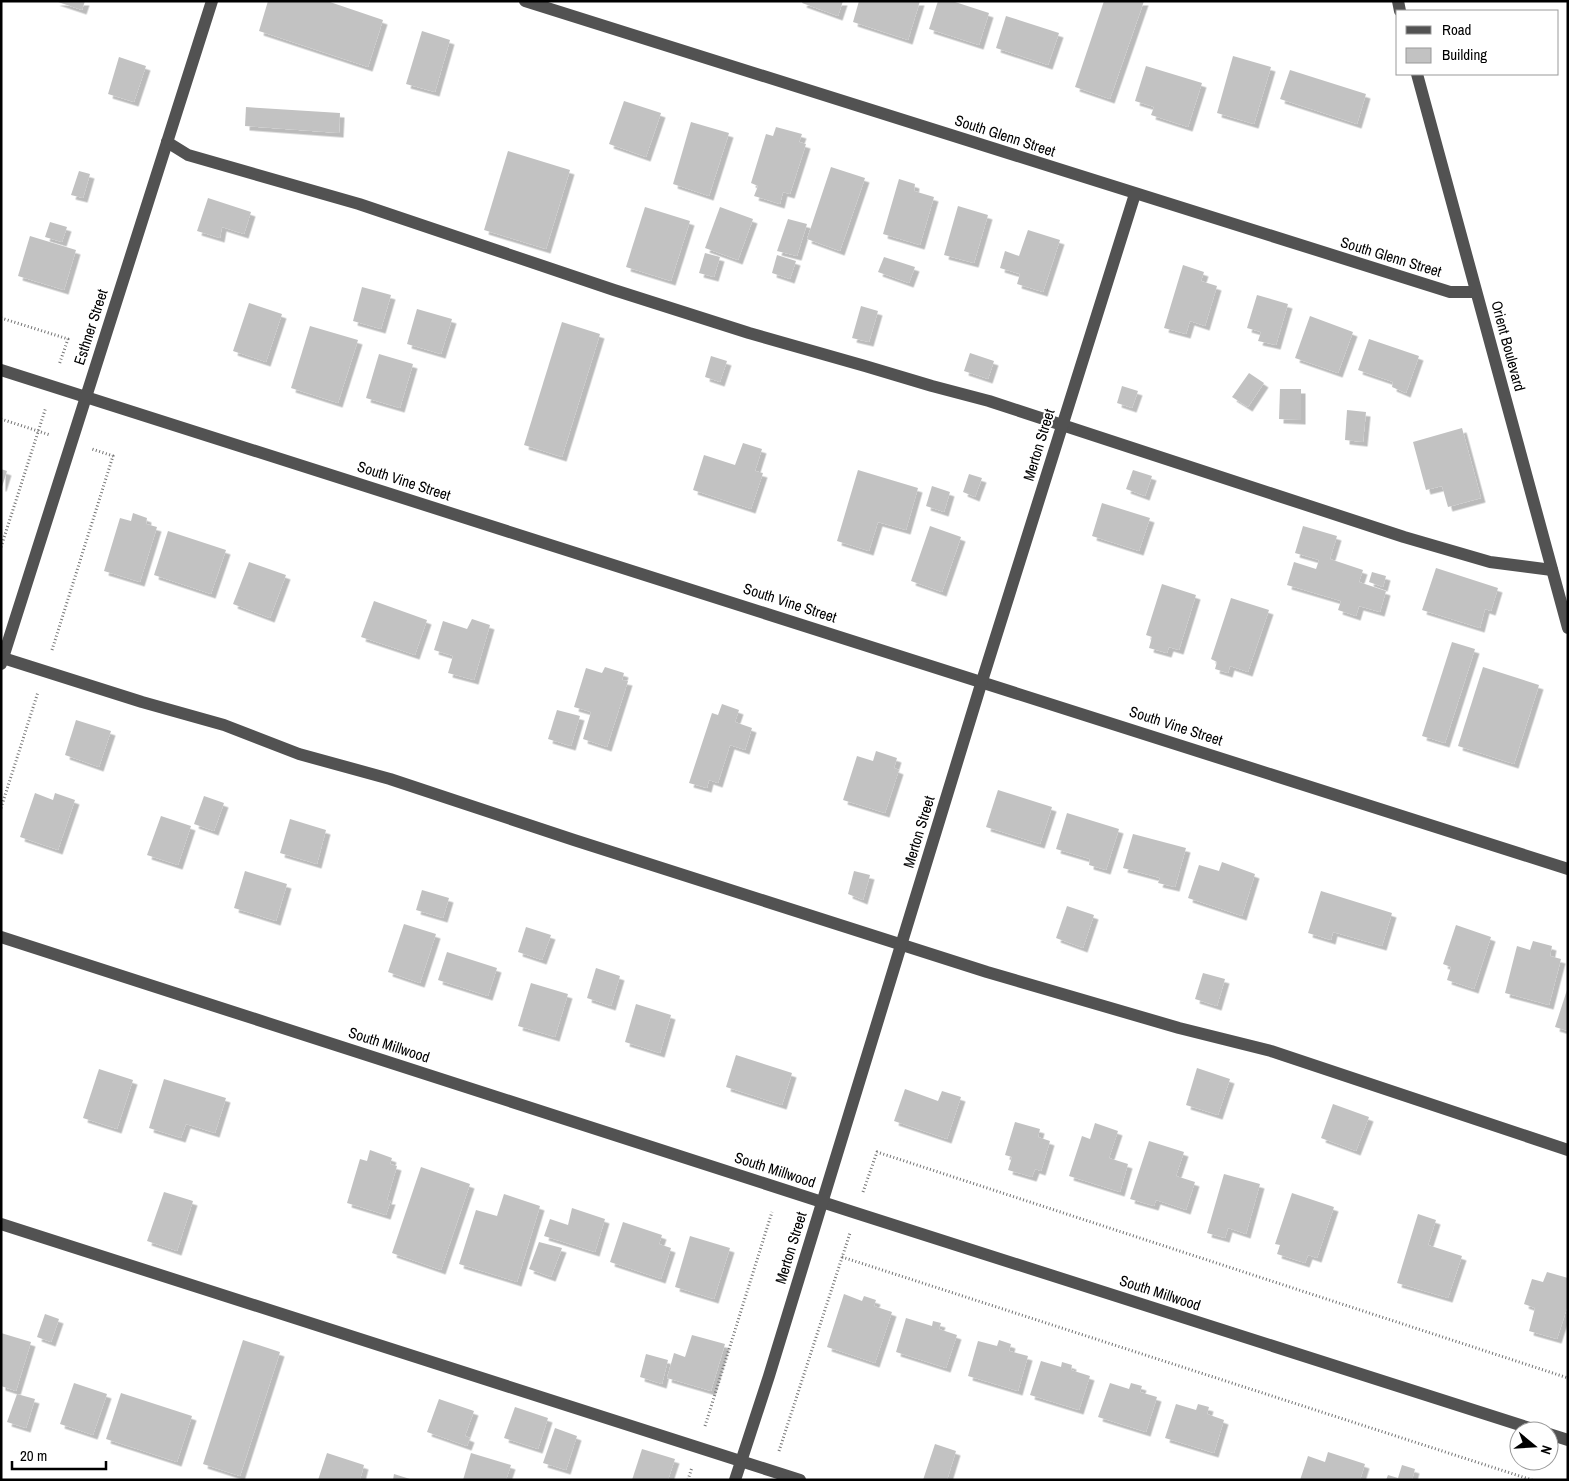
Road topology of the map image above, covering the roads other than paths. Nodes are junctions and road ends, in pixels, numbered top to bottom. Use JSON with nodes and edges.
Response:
{"nodes":[{"id":1,"x":212,"y":1,"type":"edge"},
{"id":2,"x":525,"y":1,"type":"edge"},
{"id":3,"x":1417,"y":75,"type":"edge"},
{"id":4,"x":167,"y":142,"type":"junction"},
{"id":5,"x":1135,"y":194,"type":"junction"},
{"id":6,"x":1476,"y":292,"type":"junction"},
{"id":7,"x":1,"y":370,"type":"edge"},
{"id":8,"x":86,"y":397,"type":"junction"},
{"id":9,"x":1062,"y":425,"type":"junction"},
{"id":10,"x":1552,"y":570,"type":"junction"},
{"id":11,"x":1568,"y":628,"type":"edge"},
{"id":12,"x":2,"y":661,"type":"edge"},
{"id":13,"x":982,"y":682,"type":"junction"},
{"id":14,"x":1568,"y":869,"type":"edge"},
{"id":15,"x":1,"y":937,"type":"edge"},
{"id":16,"x":901,"y":944,"type":"junction"},
{"id":17,"x":1568,"y":1150,"type":"edge"},
{"id":18,"x":822,"y":1202,"type":"junction"},
{"id":19,"x":1,"y":1224,"type":"edge"},
{"id":20,"x":1509,"y":1421,"type":"edge"},
{"id":21,"x":741,"y":1461,"type":"junction"},
{"id":22,"x":735,"y":1480,"type":"edge"},
{"id":23,"x":800,"y":1480,"type":"edge"}],
"edges":[{"from":1,"to":4,"type":"street","name":"Esthner Street"},
{"from":2,"to":5,"type":"street","name":"South Glenn Street"},
{"from":3,"to":6,"type":"street","name":"Orient Boulevard"},
{"from":4,"to":8,"type":"street","name":"Esthner Street"},
{"from":4,"to":9,"type":"street"},
{"from":5,"to":6,"type":"street","name":"South Glenn Street"},
{"from":5,"to":9,"type":"street","name":"Merton Street"},
{"from":6,"to":10,"type":"street","name":"Orient Boulevard"},
{"from":7,"to":8,"type":"street","name":"South Vine Street"},
{"from":8,"to":12,"type":"street","name":"Esthner Street"},
{"from":8,"to":13,"type":"street","name":"South Vine Street"},
{"from":9,"to":10,"type":"street"},
{"from":9,"to":13,"type":"street","name":"Merton Street"},
{"from":10,"to":11,"type":"street","name":"Orient Boulevard"},
{"from":12,"to":16,"type":"street"},
{"from":13,"to":14,"type":"street","name":"South Vine Street"},
{"from":13,"to":16,"type":"street","name":"Merton Street"},
{"from":15,"to":18,"type":"street","name":"South Millwood"},
{"from":16,"to":17,"type":"street"},
{"from":16,"to":18,"type":"street","name":"Merton Street"},
{"from":18,"to":20,"type":"street","name":"South Millwood"},
{"from":18,"to":21,"type":"street","name":"Merton Street"},
{"from":19,"to":21,"type":"street"},
{"from":21,"to":22,"type":"street","name":"Merton Street"},
{"from":21,"to":23,"type":"street"}]}
